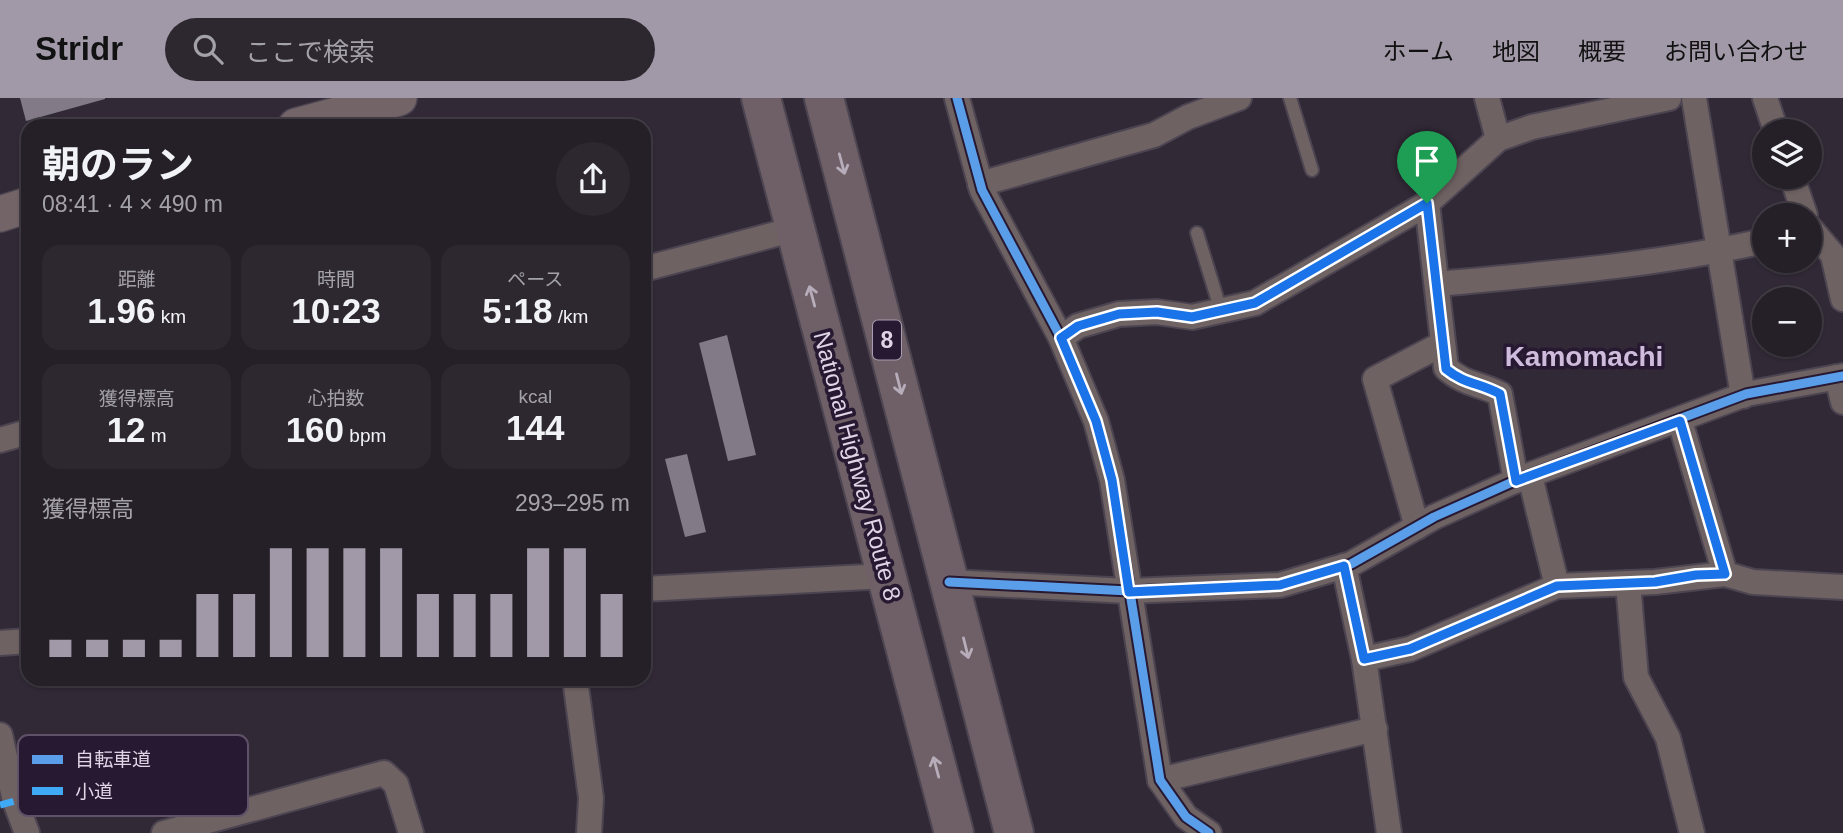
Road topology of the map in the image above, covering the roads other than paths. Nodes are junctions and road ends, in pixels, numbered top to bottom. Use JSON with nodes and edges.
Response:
{"nodes":[{"id":1,"x":399,"y":98,"type":"edge"},
{"id":2,"x":761,"y":98,"type":"edge"},
{"id":3,"x":824,"y":98,"type":"edge"},
{"id":4,"x":957,"y":98,"type":"edge"},
{"id":5,"x":1239,"y":98,"type":"edge"},
{"id":6,"x":1290,"y":98,"type":"edge"},
{"id":7,"x":1487,"y":98,"type":"edge"},
{"id":8,"x":1669,"y":98,"type":"edge"},
{"id":9,"x":1694,"y":98,"type":"edge"},
{"id":10,"x":1765,"y":98,"type":"edge"},
{"id":11,"x":322,"y":119,"type":"edge"},
{"id":12,"x":1772,"y":119,"type":"edge"},
{"id":13,"x":1498,"y":139,"type":"junction"},
{"id":14,"x":1311,"y":170,"type":"dead end"},
{"id":15,"x":980,"y":184,"type":"junction"},
{"id":16,"x":1427,"y":203,"type":"junction"},
{"id":17,"x":21,"y":207,"type":"edge"},
{"id":18,"x":0,"y":214,"type":"edge"},
{"id":19,"x":795,"y":229,"type":"junction"},
{"id":20,"x":1197,"y":233,"type":"dead end"},
{"id":21,"x":1822,"y":239,"type":"edge"},
{"id":22,"x":1752,"y":244,"type":"edge"},
{"id":23,"x":1719,"y":251,"type":"junction"},
{"id":24,"x":1838,"y":253,"type":"edge"},
{"id":25,"x":651,"y":267,"type":"edge"},
{"id":26,"x":1438,"y":284,"type":"junction"},
{"id":27,"x":1843,"y":299,"type":"edge"},
{"id":28,"x":1221,"y":311,"type":"junction"},
{"id":29,"x":1061,"y":338,"type":"junction"},
{"id":30,"x":1442,"y":344,"type":"junction"},
{"id":31,"x":1840,"y":376,"type":"edge"},
{"id":32,"x":1743,"y":396,"type":"junction"},
{"id":33,"x":1843,"y":402,"type":"edge"},
{"id":34,"x":1680,"y":421,"type":"junction"},
{"id":35,"x":21,"y":434,"type":"edge"},
{"id":36,"x":0,"y":440,"type":"edge"},
{"id":37,"x":1523,"y":478,"type":"junction"},
{"id":38,"x":1417,"y":527,"type":"junction"},
{"id":39,"x":1344,"y":566,"type":"junction"},
{"id":40,"x":1725,"y":574,"type":"junction"},
{"id":41,"x":885,"y":576,"type":"junction"},
{"id":42,"x":949,"y":582,"type":"junction"},
{"id":43,"x":1628,"y":583,"type":"junction"},
{"id":44,"x":1557,"y":586,"type":"junction"},
{"id":45,"x":1843,"y":587,"type":"edge"},
{"id":46,"x":651,"y":589,"type":"edge"},
{"id":47,"x":1129,"y":592,"type":"junction"},
{"id":48,"x":21,"y":642,"type":"edge"},
{"id":49,"x":0,"y":643,"type":"edge"},
{"id":50,"x":1364,"y":659,"type":"junction"},
{"id":51,"x":576,"y":686,"type":"edge"},
{"id":52,"x":1375,"y":729,"type":"junction"},
{"id":53,"x":0,"y":735,"type":"edge"},
{"id":54,"x":1160,"y":779,"type":"junction"},
{"id":55,"x":18,"y":809,"type":"edge"},
{"id":56,"x":248,"y":810,"type":"edge"},
{"id":57,"x":21,"y":816,"type":"edge"},
{"id":58,"x":227,"y":816,"type":"edge"},
{"id":59,"x":27,"y":833,"type":"edge"},
{"id":60,"x":164,"y":833,"type":"edge"},
{"id":61,"x":411,"y":833,"type":"edge"},
{"id":62,"x":589,"y":833,"type":"edge"},
{"id":63,"x":954,"y":833,"type":"edge"},
{"id":64,"x":1014,"y":833,"type":"edge"},
{"id":65,"x":1209,"y":833,"type":"edge"},
{"id":66,"x":1389,"y":833,"type":"edge"},
{"id":67,"x":1692,"y":833,"type":"edge"}],
"edges":[{"from":1,"to":11,"type":"main road"},
{"from":2,"to":19,"type":"highway","name":"National Highway Route 8"},
{"from":3,"to":42,"type":"highway","number":"8","one_way":true},
{"from":4,"to":15,"type":"street"},
{"from":5,"to":15,"type":"street"},
{"from":6,"to":14,"type":"lane"},
{"from":7,"to":13,"type":"street"},
{"from":8,"to":13,"type":"street"},
{"from":9,"to":23,"type":"street"},
{"from":10,"to":12,"type":"street"},
{"from":13,"to":16,"type":"street"},
{"from":15,"to":29,"type":"street"},
{"from":16,"to":26,"type":"street"},
{"from":16,"to":28,"type":"street"},
{"from":17,"to":18,"type":"main road"},
{"from":19,"to":25,"type":"street"},
{"from":41,"to":19,"type":"highway","name":"National Highway Route 8","one_way":true},
{"from":20,"to":28,"type":"lane"},
{"from":21,"to":24,"type":"street"},
{"from":22,"to":23,"type":"street"},
{"from":23,"to":26,"type":"street"},
{"from":23,"to":32,"type":"street"},
{"from":24,"to":27,"type":"street"},
{"from":26,"to":30,"type":"street"},
{"from":28,"to":29,"type":"street"},
{"from":29,"to":47,"type":"street"},
{"from":30,"to":37,"type":"street"},
{"from":30,"to":38,"type":"street"},
{"from":31,"to":32,"type":"street"},
{"from":31,"to":33,"type":"street"},
{"from":32,"to":34,"type":"street"},
{"from":34,"to":37,"type":"street"},
{"from":34,"to":40,"type":"street"},
{"from":35,"to":36,"type":"street"},
{"from":37,"to":38,"type":"street"},
{"from":37,"to":44,"type":"street"},
{"from":38,"to":39,"type":"street"},
{"from":39,"to":47,"type":"street"},
{"from":39,"to":50,"type":"street"},
{"from":40,"to":43,"type":"street"},
{"from":40,"to":45,"type":"street"},
{"from":41,"to":46,"type":"street"},
{"from":63,"to":41,"type":"highway","name":"National Highway Route 8","one_way":true},
{"from":42,"to":47,"type":"street"},
{"from":42,"to":64,"type":"highway","number":"8","one_way":true},
{"from":43,"to":44,"type":"street"},
{"from":43,"to":67,"type":"street"},
{"from":44,"to":50,"type":"street"},
{"from":47,"to":54,"type":"street"},
{"from":48,"to":49,"type":"street"},
{"from":50,"to":52,"type":"street"},
{"from":51,"to":62,"type":"street"},
{"from":52,"to":54,"type":"street"},
{"from":52,"to":66,"type":"street"},
{"from":53,"to":55,"type":"street"},
{"from":54,"to":65,"type":"street"},
{"from":56,"to":61,"type":"street"},
{"from":57,"to":59,"type":"street"},
{"from":58,"to":60,"type":"street"}]}
